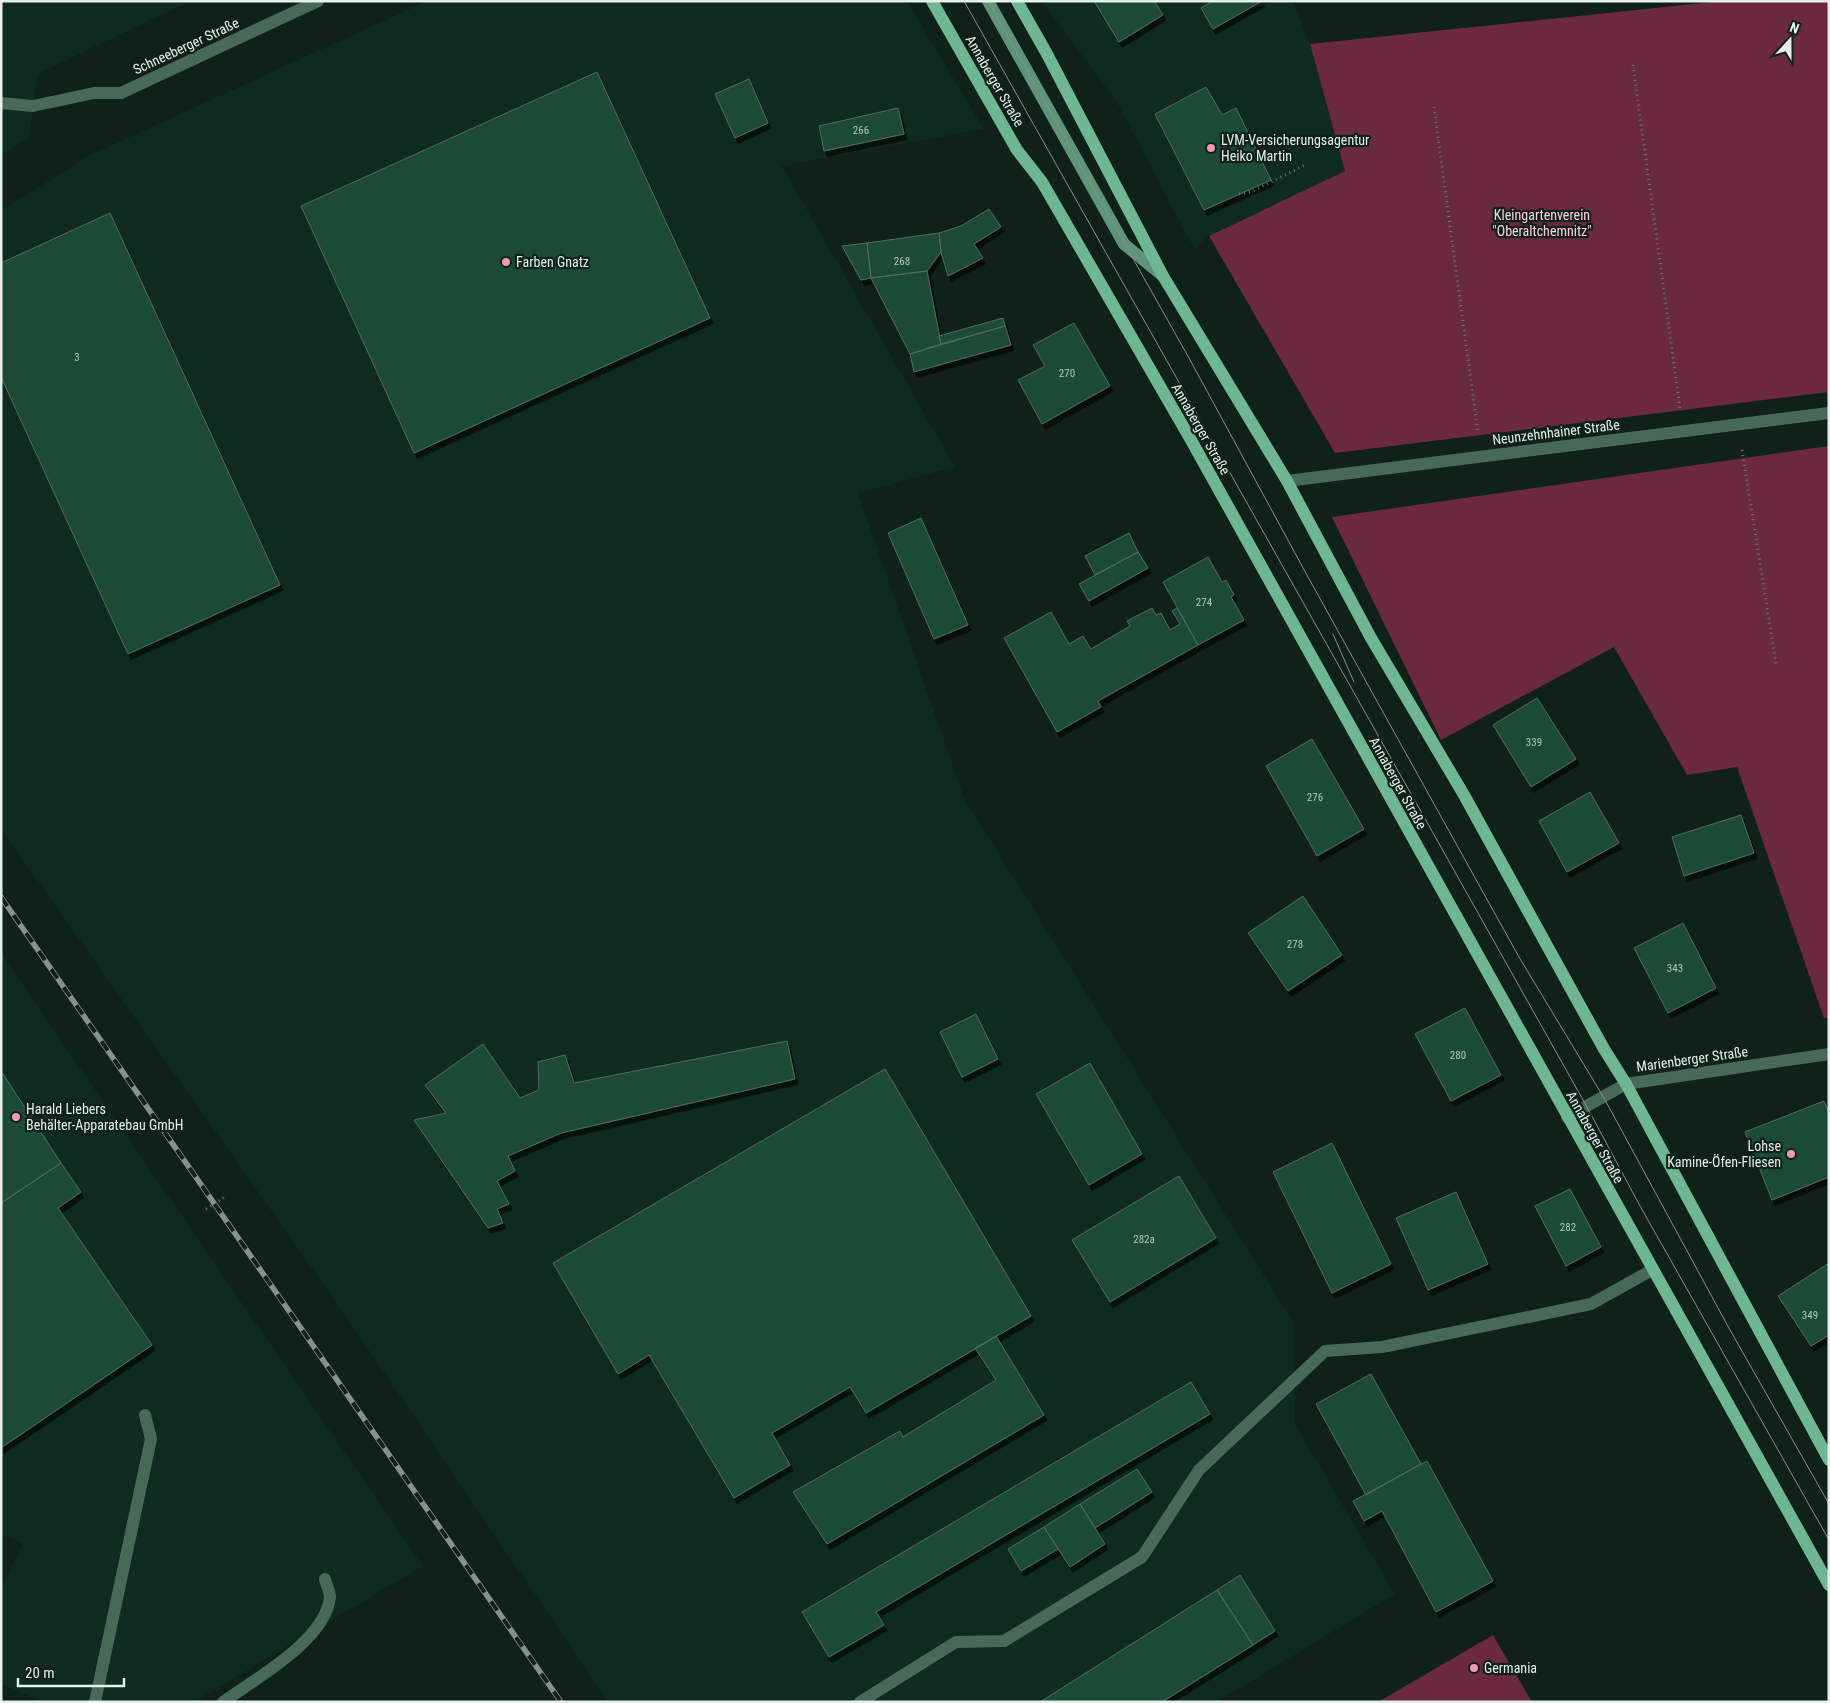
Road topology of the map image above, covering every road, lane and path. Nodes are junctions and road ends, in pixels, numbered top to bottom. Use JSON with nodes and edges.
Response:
{"nodes":[{"id":1,"x":318,"y":1,"type":"edge"},
{"id":2,"x":932,"y":1,"type":"edge"},
{"id":3,"x":988,"y":1,"type":"edge"},
{"id":4,"x":1017,"y":1,"type":"edge"},
{"id":5,"x":1633,"y":65,"type":"dead end"},
{"id":6,"x":1,"y":102,"type":"edge"},
{"id":7,"x":1434,"y":107,"type":"dead end"},
{"id":8,"x":1305,"y":165,"type":"dead end"},
{"id":9,"x":1239,"y":194,"type":"dead end"},
{"id":10,"x":1163,"y":276,"type":"junction"},
{"id":11,"x":1829,"y":413,"type":"edge"},
{"id":12,"x":1738,"y":424,"type":"junction"},
{"id":13,"x":1683,"y":431,"type":"junction"},
{"id":14,"x":1482,"y":456,"type":"junction"},
{"id":15,"x":1287,"y":481,"type":"junction"},
{"id":16,"x":1776,"y":664,"type":"dead end"},
{"id":17,"x":1829,"y":1054,"type":"edge"},
{"id":18,"x":1626,"y":1084,"type":"junction"},
{"id":19,"x":1567,"y":1117,"type":"junction"},
{"id":20,"x":225,"y":1196,"type":"dead end"},
{"id":21,"x":206,"y":1209,"type":"dead end"},
{"id":22,"x":1652,"y":1270,"type":"junction"},
{"id":23,"x":145,"y":1415,"type":"dead end"},
{"id":24,"x":1829,"y":1460,"type":"edge"},
{"id":25,"x":325,"y":1579,"type":"dead end"},
{"id":26,"x":1829,"y":1585,"type":"edge"},
{"id":27,"x":95,"y":1702,"type":"edge"},
{"id":28,"x":223,"y":1702,"type":"edge"},
{"id":29,"x":860,"y":1702,"type":"edge"}],
"edges":[{"from":1,"to":6,"type":"street","name":"Schneeberger Straße"},
{"from":2,"to":19,"type":"main road","name":"Annaberger Straße"},
{"from":3,"to":10,"type":"street"},
{"from":4,"to":10,"type":"main road"},
{"from":5,"to":13,"type":"path"},
{"from":7,"to":14,"type":"path"},
{"from":8,"to":9,"type":"path"},
{"from":10,"to":15,"type":"main road"},
{"from":11,"to":12,"type":"street","name":"Neunzehnhainer Straße"},
{"from":12,"to":13,"type":"street","name":"Neunzehnhainer Straße"},
{"from":12,"to":16,"type":"path"},
{"from":13,"to":14,"type":"street","name":"Neunzehnhainer Straße"},
{"from":14,"to":15,"type":"street","name":"Neunzehnhainer Straße"},
{"from":15,"to":18,"type":"main road"},
{"from":17,"to":18,"type":"street","name":"Marienberger Straße"},
{"from":18,"to":19,"type":"street","name":"Marienberger Straße"},
{"from":18,"to":24,"type":"main road"},
{"from":19,"to":22,"type":"main road","name":"Annaberger Straße"},
{"from":20,"to":21,"type":"path"},
{"from":22,"to":26,"type":"main road","name":"Annaberger Straße"},
{"from":22,"to":29,"type":"street"},
{"from":23,"to":27,"type":"street"},
{"from":25,"to":28,"type":"street"}]}
